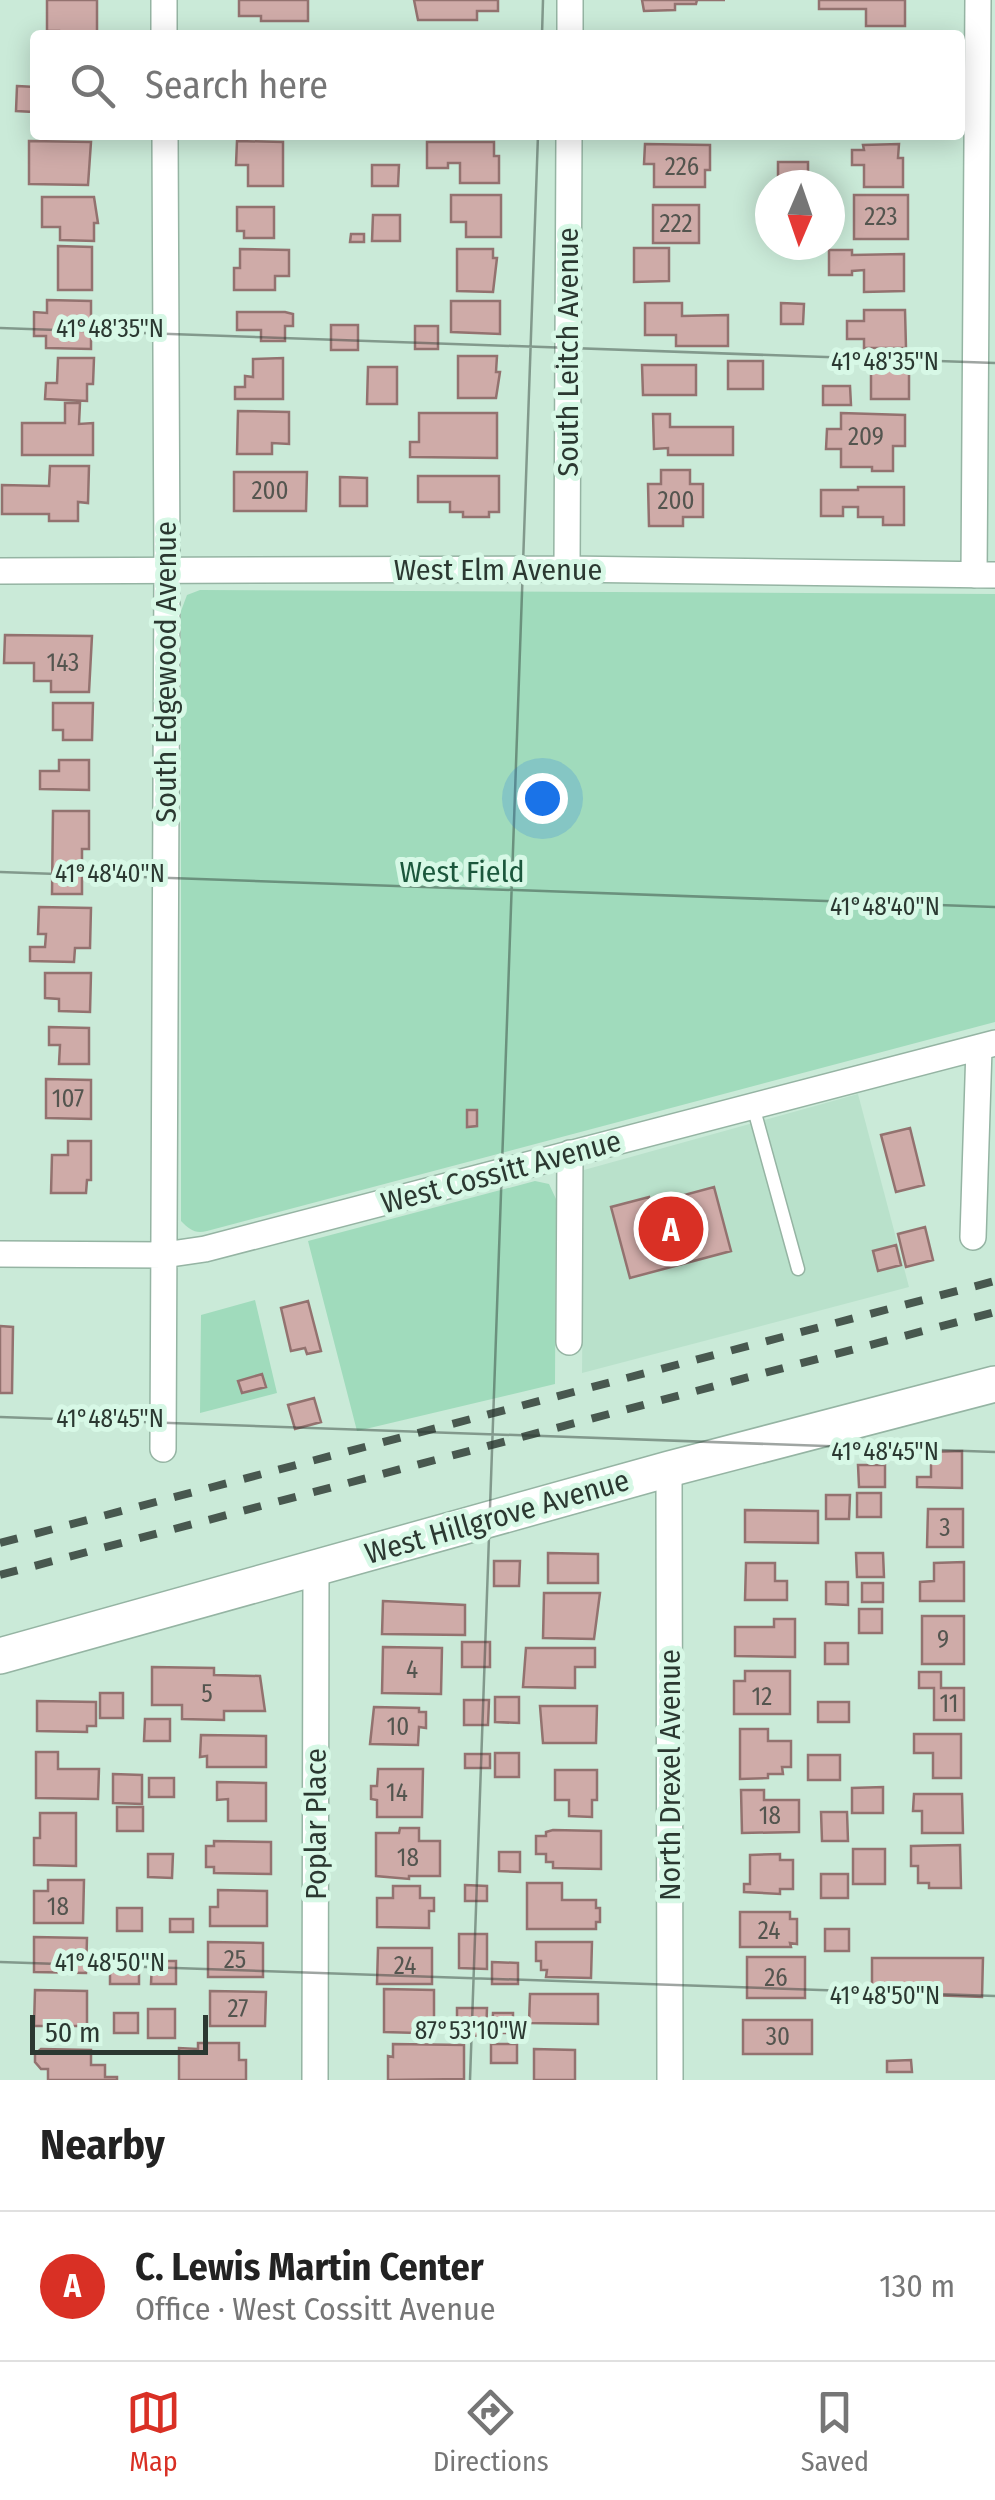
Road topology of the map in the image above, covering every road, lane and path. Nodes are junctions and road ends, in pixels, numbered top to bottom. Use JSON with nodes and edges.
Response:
{"nodes":[{"id":1,"x":164,"y":0,"type":"edge"},
{"id":2,"x":570,"y":0,"type":"edge"},
{"id":3,"x":978,"y":0,"type":"edge"},
{"id":4,"x":164,"y":30,"type":"edge"},
{"id":5,"x":570,"y":30,"type":"edge"},
{"id":6,"x":165,"y":140,"type":"edge"},
{"id":7,"x":570,"y":140,"type":"edge"},
{"id":8,"x":567,"y":569,"type":"junction"},
{"id":9,"x":0,"y":571,"type":"edge"},
{"id":10,"x":167,"y":572,"type":"junction"},
{"id":11,"x":985,"y":575,"type":"edge"},
{"id":12,"x":987,"y":1046,"type":"edge"},
{"id":13,"x":753,"y":1106,"type":"junction"},
{"id":14,"x":570,"y":1154,"type":"junction"},
{"id":15,"x":973,"y":1237,"type":"dead end"},
{"id":16,"x":0,"y":1254,"type":"edge"},
{"id":17,"x":164,"y":1255,"type":"junction"},
{"id":18,"x":798,"y":1269,"type":"dead end"},
{"id":19,"x":569,"y":1342,"type":"dead end"},
{"id":20,"x":995,"y":1384,"type":"edge"},
{"id":21,"x":163,"y":1449,"type":"dead end"},
{"id":22,"x":669,"y":1469,"type":"junction"},
{"id":23,"x":316,"y":1568,"type":"junction"},
{"id":24,"x":0,"y":1656,"type":"edge"},
{"id":25,"x":315,"y":2080,"type":"edge"},
{"id":26,"x":670,"y":2080,"type":"edge"}],
"edges":[{"from":1,"to":4,"type":"street"},
{"from":2,"to":5,"type":"street"},
{"from":3,"to":11,"type":"street"},
{"from":6,"to":10,"type":"street","name":"South Edgewood Avenue"},
{"from":7,"to":8,"type":"street","name":"South Leitch Avenue"},
{"from":8,"to":10,"type":"street","name":"West Elm Avenue"},
{"from":8,"to":11,"type":"street","name":"West Elm Avenue"},
{"from":9,"to":10,"type":"street","name":"West Elm Avenue"},
{"from":10,"to":17,"type":"street","name":"South Edgewood Avenue"},
{"from":12,"to":13,"type":"street","name":"West Cossitt Avenue"},
{"from":12,"to":15,"type":"street"},
{"from":13,"to":14,"type":"street","name":"West Cossitt Avenue"},
{"from":13,"to":18,"type":"lane"},
{"from":14,"to":17,"type":"street","name":"West Cossitt Avenue"},
{"from":14,"to":19,"type":"street"},
{"from":16,"to":17,"type":"street","name":"West Cossitt Avenue"},
{"from":17,"to":21,"type":"street","name":"South Edgewood Avenue"},
{"from":20,"to":22,"type":"street","name":"West Hillgrove Avenue"},
{"from":22,"to":23,"type":"street","name":"West Hillgrove Avenue"},
{"from":22,"to":26,"type":"street","name":"North Drexel Avenue"},
{"from":23,"to":24,"type":"street","name":"West Hillgrove Avenue"},
{"from":23,"to":25,"type":"street","name":"Poplar Place"}]}
